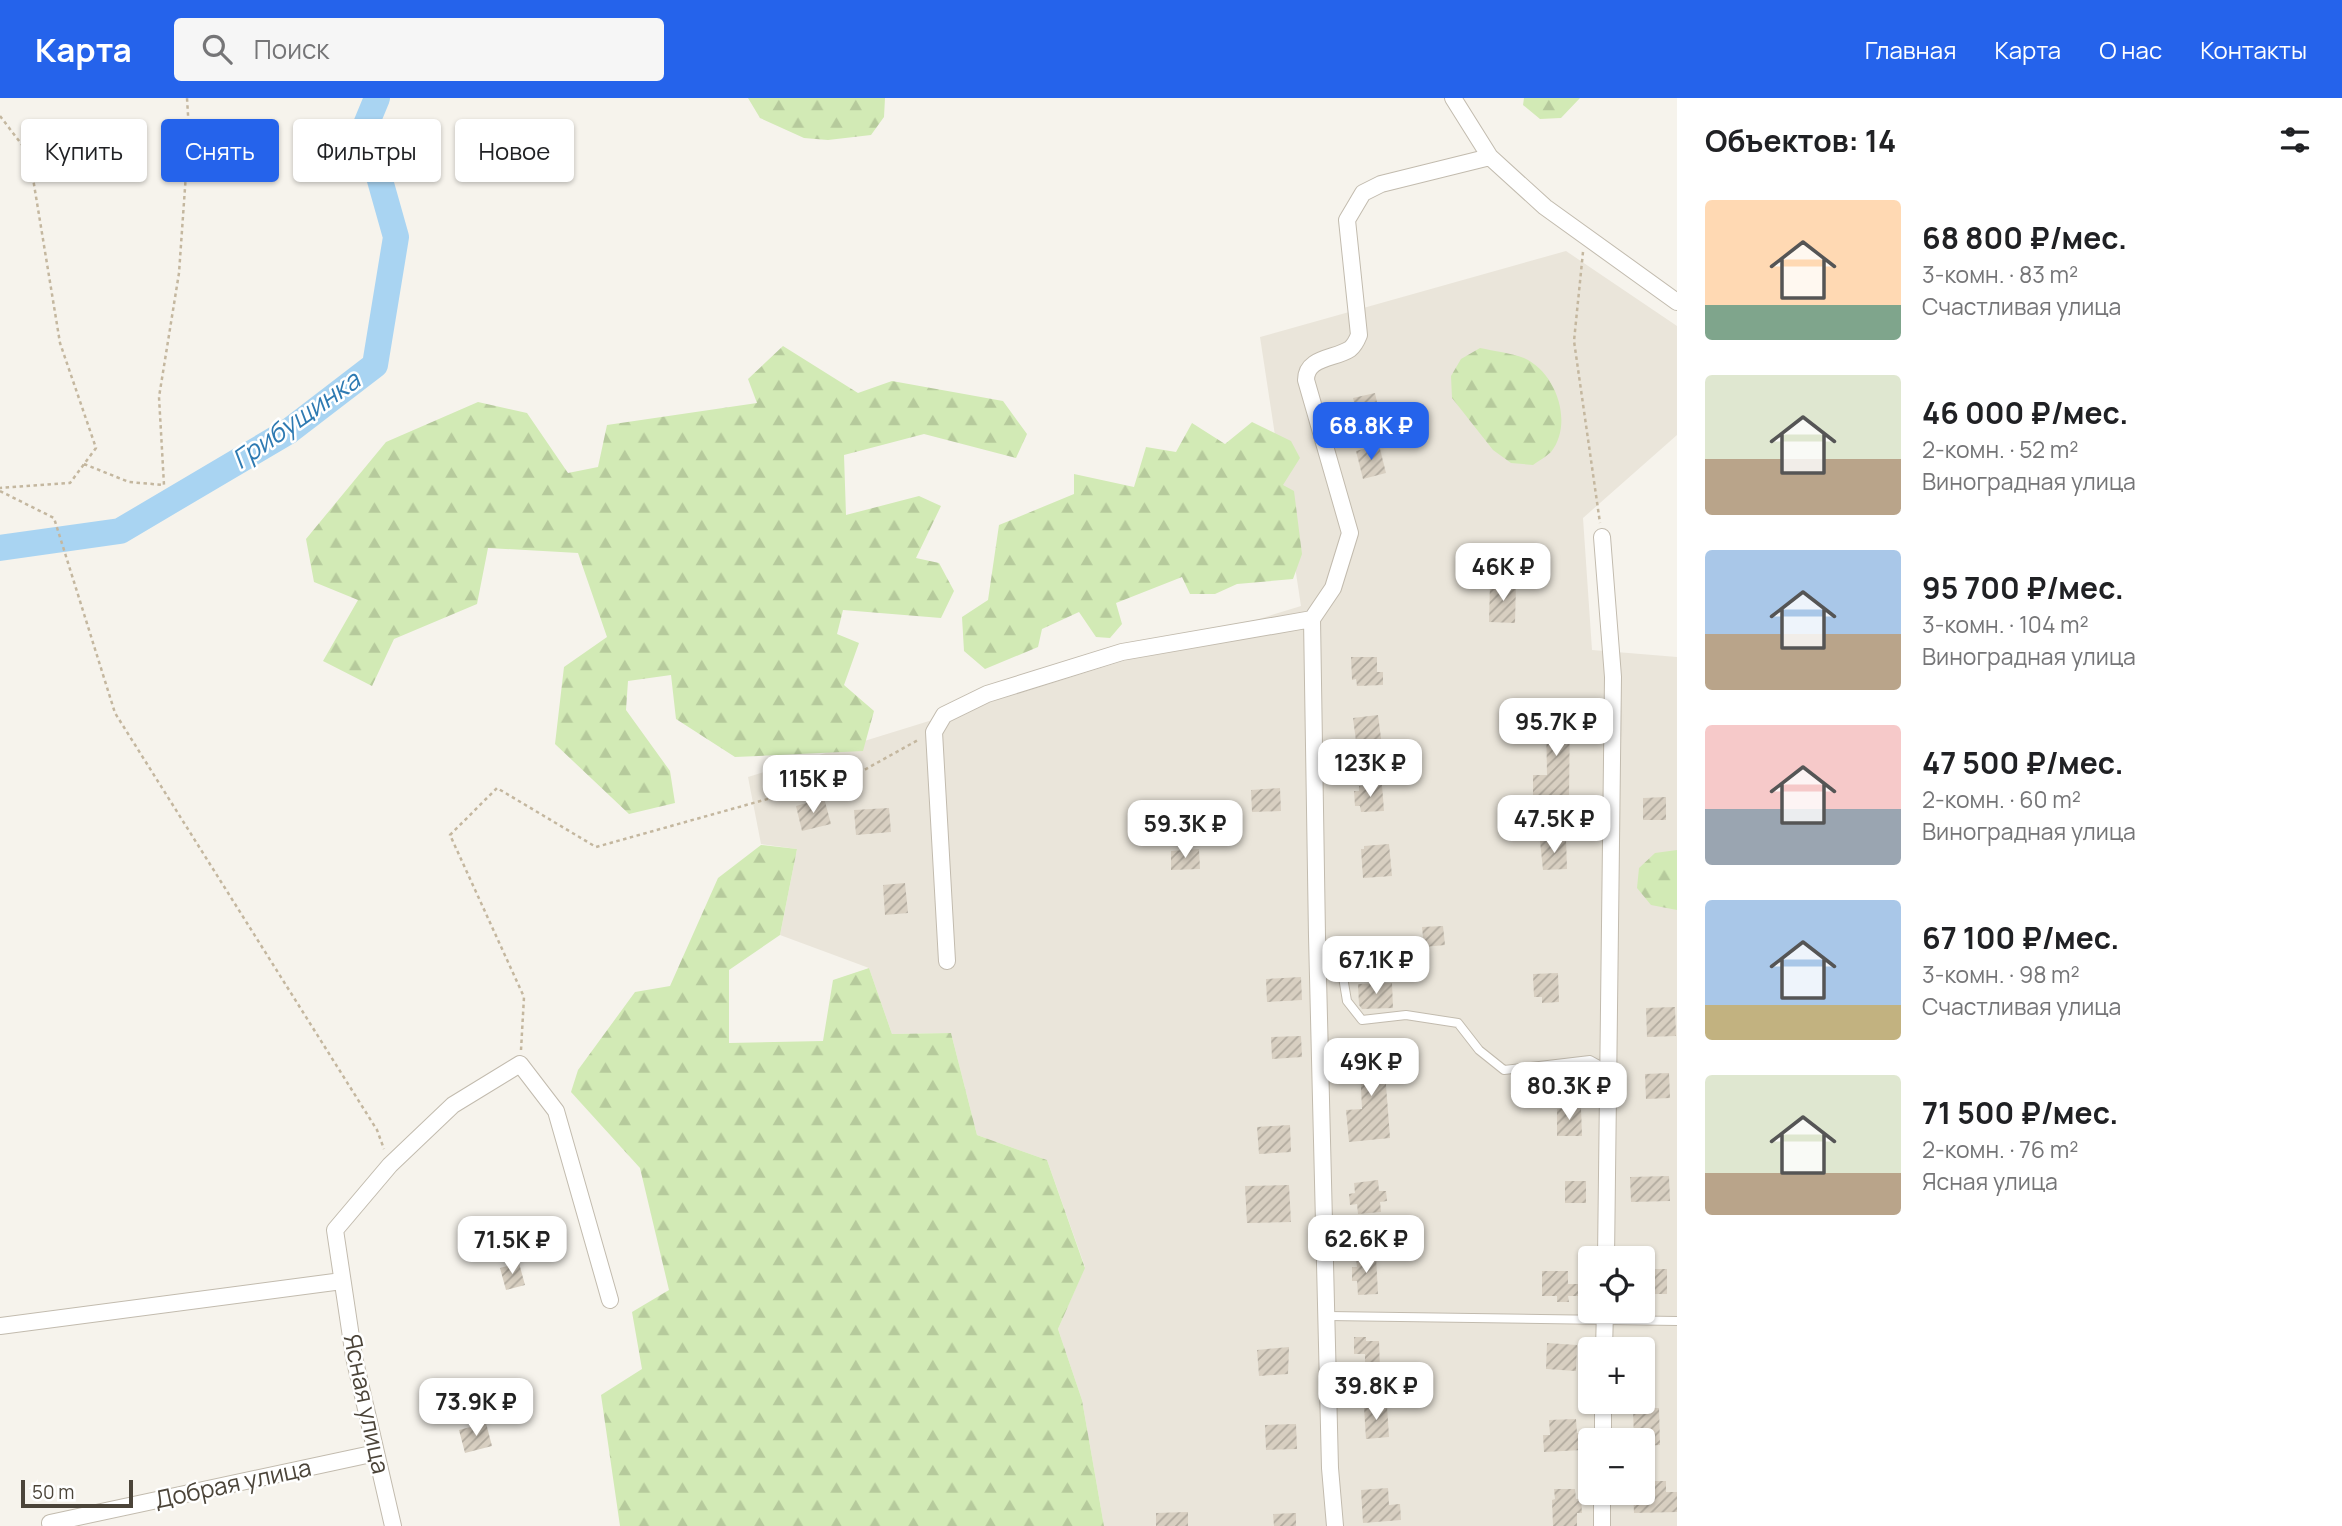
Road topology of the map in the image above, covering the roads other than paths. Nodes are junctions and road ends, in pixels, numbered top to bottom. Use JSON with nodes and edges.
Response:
{"nodes":[{"id":1,"x":1453,"y":98,"type":"edge"},
{"id":2,"x":1490,"y":157,"type":"junction"},
{"id":3,"x":1677,"y":302,"type":"edge"},
{"id":4,"x":1602,"y":537,"type":"road end"},
{"id":5,"x":1312,"y":619,"type":"junction"},
{"id":6,"x":1317,"y":936,"type":"junction"},
{"id":7,"x":947,"y":961,"type":"dead end"},
{"id":8,"x":1608,"y":1070,"type":"junction"},
{"id":9,"x":1605,"y":1246,"type":"edge"},
{"id":10,"x":342,"y":1281,"type":"junction"},
{"id":11,"x":610,"y":1300,"type":"dead end"},
{"id":12,"x":1578,"y":1315,"type":"edge"},
{"id":13,"x":1328,"y":1316,"type":"junction"},
{"id":14,"x":1655,"y":1319,"type":"edge"},
{"id":15,"x":1677,"y":1321,"type":"edge"},
{"id":16,"x":0,"y":1326,"type":"edge"},
{"id":17,"x":376,"y":1454,"type":"junction"},
{"id":18,"x":1602,"y":1505,"type":"edge"},
{"id":19,"x":50,"y":1523,"type":"dead end"},
{"id":20,"x":393,"y":1526,"type":"edge"},
{"id":21,"x":1335,"y":1526,"type":"edge"},
{"id":22,"x":1602,"y":1526,"type":"edge"}],
"edges":[{"from":1,"to":2,"type":"street"},
{"from":2,"to":3,"type":"street"},
{"from":2,"to":5,"type":"street"},
{"from":4,"to":8,"type":"street"},
{"from":5,"to":6,"type":"street"},
{"from":5,"to":7,"type":"street"},
{"from":6,"to":8,"type":"lane"},
{"from":6,"to":13,"type":"street"},
{"from":8,"to":9,"type":"street"},
{"from":10,"to":11,"type":"street","name":"Ясная улица"},
{"from":10,"to":16,"type":"street"},
{"from":10,"to":17,"type":"street","name":"Ясная улица"},
{"from":12,"to":13,"type":"lane"},
{"from":13,"to":21,"type":"street"},
{"from":14,"to":15,"type":"lane"},
{"from":17,"to":19,"type":"street","name":"Добрая улица"},
{"from":17,"to":20,"type":"street","name":"Ясная улица"},
{"from":18,"to":22,"type":"street"}]}
